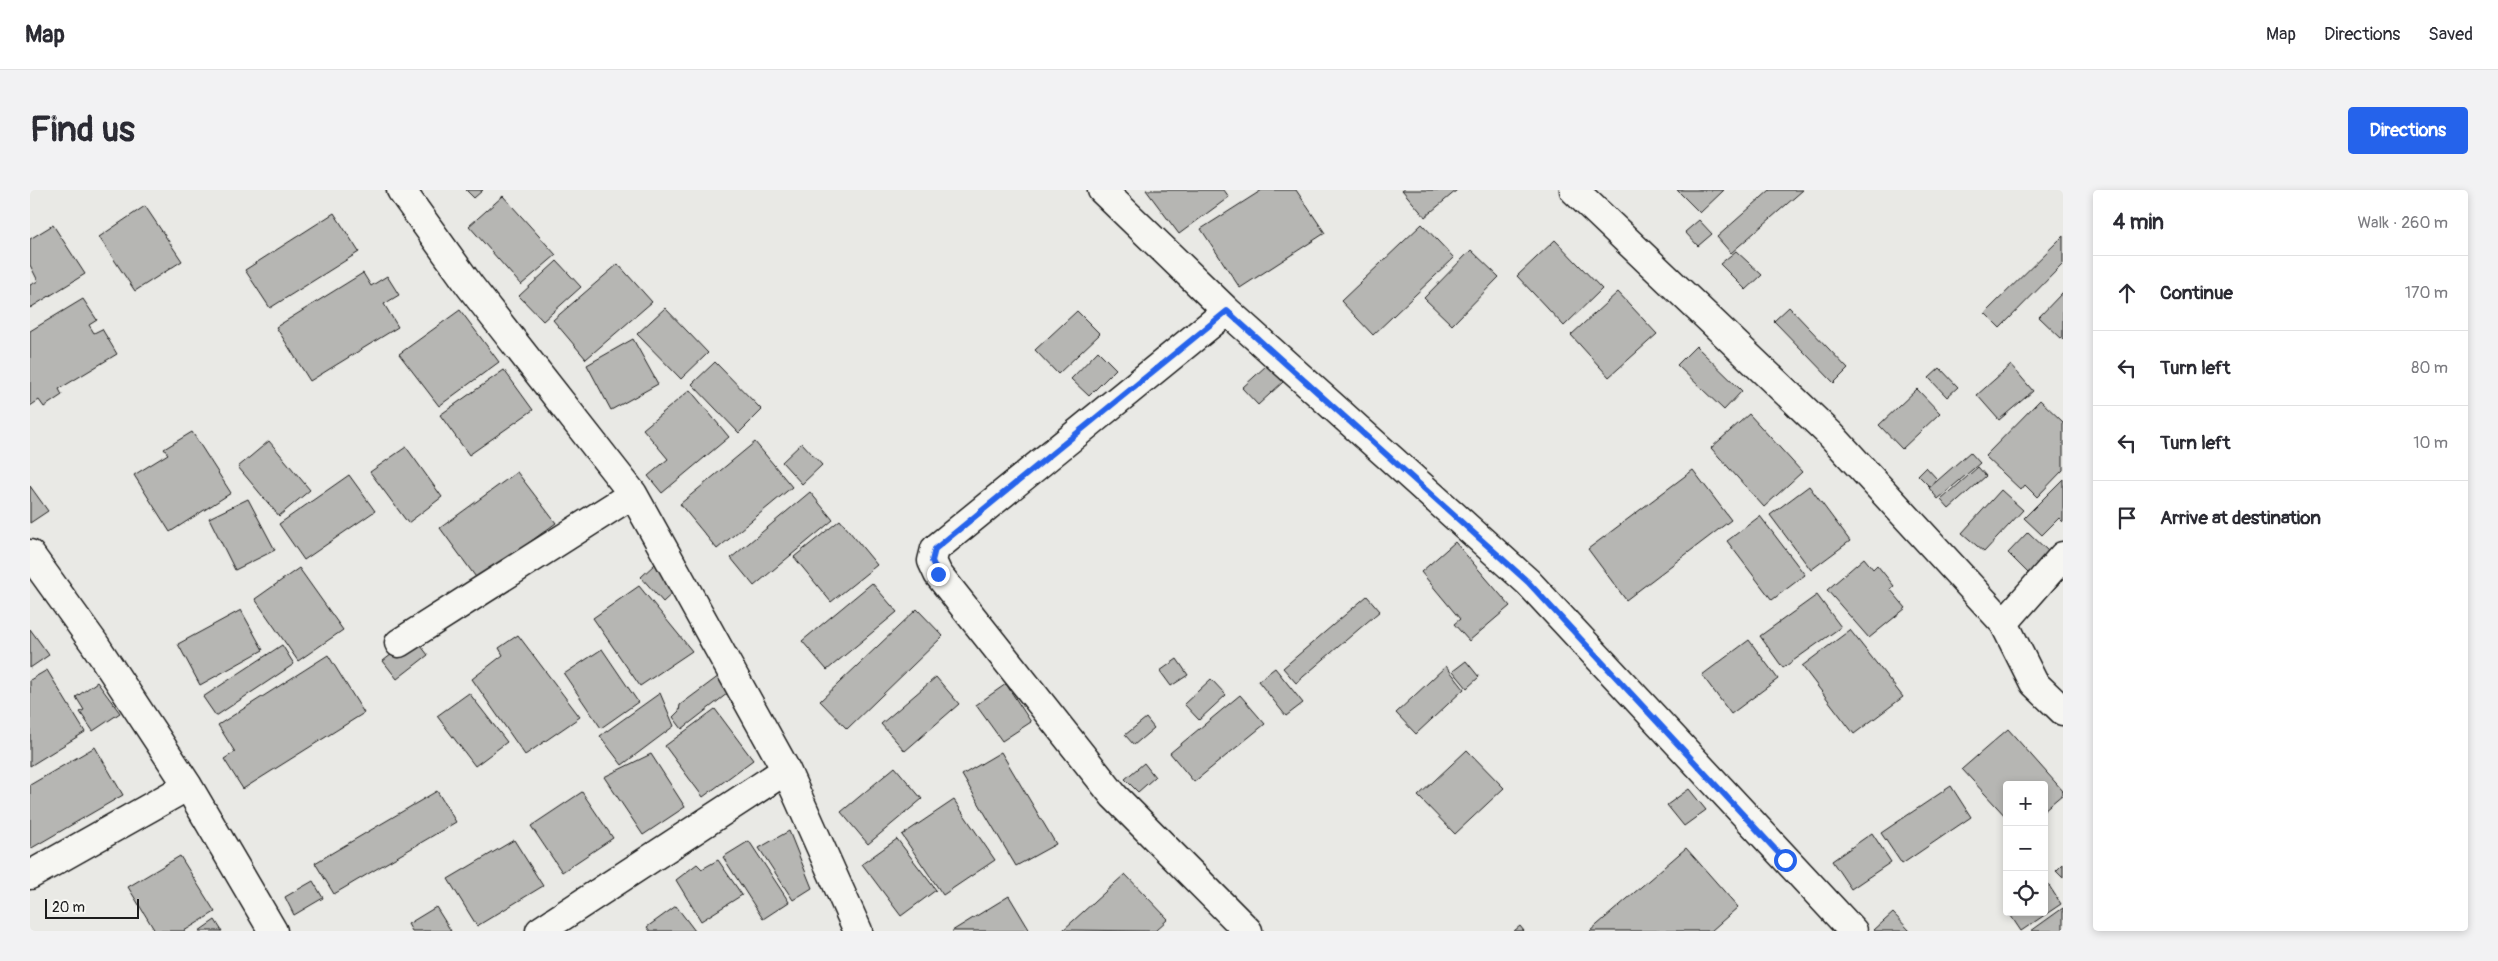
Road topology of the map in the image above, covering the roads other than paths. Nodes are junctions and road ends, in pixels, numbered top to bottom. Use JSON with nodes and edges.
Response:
{"nodes":[{"id":1,"x":401,"y":190,"type":"edge"},
{"id":2,"x":1102,"y":190,"type":"edge"},
{"id":3,"x":1574,"y":190,"type":"edge"},
{"id":4,"x":1227,"y":311,"type":"junction"},
{"id":5,"x":633,"y":494,"type":"junction"},
{"id":6,"x":30,"y":554,"type":"edge"},
{"id":7,"x":2063,"y":556,"type":"edge"},
{"id":8,"x":2004,"y":623,"type":"junction"},
{"id":9,"x":399,"y":643,"type":"dead end"},
{"id":10,"x":2063,"y":710,"type":"edge"},
{"id":11,"x":786,"y":770,"type":"junction"},
{"id":12,"x":188,"y":786,"type":"junction"},
{"id":13,"x":30,"y":876,"type":"edge"},
{"id":14,"x":273,"y":931,"type":"edge"},
{"id":15,"x":540,"y":931,"type":"edge"},
{"id":16,"x":858,"y":931,"type":"edge"},
{"id":17,"x":1248,"y":931,"type":"edge"},
{"id":18,"x":1853,"y":931,"type":"edge"}],
"edges":[{"from":1,"to":5,"type":"street"},
{"from":2,"to":4,"type":"street"},
{"from":3,"to":8,"type":"street"},
{"from":4,"to":17,"type":"street"},
{"from":4,"to":18,"type":"street"},
{"from":5,"to":9,"type":"street"},
{"from":5,"to":11,"type":"street"},
{"from":6,"to":12,"type":"street"},
{"from":7,"to":8,"type":"street"},
{"from":8,"to":10,"type":"street"},
{"from":11,"to":15,"type":"street"},
{"from":11,"to":16,"type":"street"},
{"from":12,"to":13,"type":"street"},
{"from":12,"to":14,"type":"street"}]}
